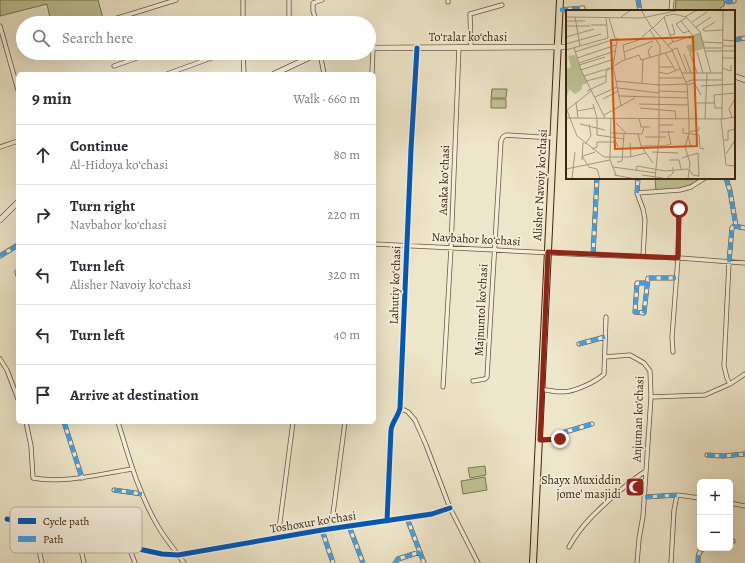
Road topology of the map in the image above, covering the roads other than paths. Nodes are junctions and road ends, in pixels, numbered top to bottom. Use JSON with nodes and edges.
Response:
{"nodes":[{"id":1,"x":176,"y":0,"type":"edge"},
{"id":2,"x":243,"y":0,"type":"edge"},
{"id":3,"x":289,"y":0,"type":"edge"},
{"id":4,"x":322,"y":0,"type":"edge"},
{"id":5,"x":560,"y":0,"type":"edge"},
{"id":6,"x":638,"y":0,"type":"edge"},
{"id":7,"x":672,"y":0,"type":"edge"},
{"id":8,"x":726,"y":0,"type":"edge"},
{"id":9,"x":734,"y":1,"type":"edge"},
{"id":10,"x":502,"y":5,"type":"dead end"},
{"id":11,"x":583,"y":8,"type":"dead end"},
{"id":12,"x":560,"y":10,"type":"junction"},
{"id":13,"x":640,"y":10,"type":"edge"},
{"id":14,"x":671,"y":10,"type":"edge"},
{"id":15,"x":124,"y":16,"type":"edge"},
{"id":16,"x":242,"y":16,"type":"edge"},
{"id":17,"x":289,"y":16,"type":"edge"},
{"id":18,"x":315,"y":16,"type":"edge"},
{"id":19,"x":0,"y":26,"type":"edge"},
{"id":20,"x":745,"y":38,"type":"edge"},
{"id":21,"x":735,"y":40,"type":"edge"},
{"id":22,"x":459,"y":47,"type":"junction"},
{"id":23,"x":471,"y":47,"type":"junction"},
{"id":24,"x":558,"y":47,"type":"junction"},
{"id":25,"x":566,"y":47,"type":"edge"},
{"id":26,"x":376,"y":48,"type":"edge"},
{"id":27,"x":417,"y":48,"type":"junction"},
{"id":28,"x":131,"y":60,"type":"edge"},
{"id":29,"x":206,"y":60,"type":"edge"},
{"id":30,"x":243,"y":60,"type":"edge"},
{"id":31,"x":305,"y":60,"type":"edge"},
{"id":32,"x":321,"y":60,"type":"edge"},
{"id":33,"x":371,"y":60,"type":"edge"},
{"id":34,"x":114,"y":66,"type":"dead end"},
{"id":35,"x":173,"y":72,"type":"edge"},
{"id":36,"x":244,"y":72,"type":"edge"},
{"id":37,"x":279,"y":72,"type":"edge"},
{"id":38,"x":324,"y":72,"type":"edge"},
{"id":39,"x":372,"y":72,"type":"edge"},
{"id":40,"x":735,"y":76,"type":"edge"},
{"id":41,"x":745,"y":80,"type":"edge"},
{"id":42,"x":16,"y":83,"type":"edge"},
{"id":43,"x":554,"y":138,"type":"junction"},
{"id":44,"x":16,"y":142,"type":"edge"},
{"id":45,"x":0,"y":147,"type":"edge"},
{"id":46,"x":598,"y":179,"type":"edge"},
{"id":47,"x":638,"y":179,"type":"edge"},
{"id":48,"x":703,"y":179,"type":"edge"},
{"id":49,"x":726,"y":179,"type":"edge"},
{"id":50,"x":637,"y":193,"type":"junction"},
{"id":51,"x":16,"y":204,"type":"edge"},
{"id":52,"x":679,"y":209,"type":"dead end"},
{"id":53,"x":0,"y":220,"type":"edge"},
{"id":54,"x":736,"y":226,"type":"junction"},
{"id":55,"x":745,"y":228,"type":"edge"},
{"id":56,"x":376,"y":244,"type":"edge"},
{"id":57,"x":407,"y":245,"type":"junction"},
{"id":58,"x":16,"y":246,"type":"edge"},
{"id":59,"x":451,"y":248,"type":"junction"},
{"id":60,"x":494,"y":250,"type":"junction"},
{"id":61,"x":548,"y":252,"type":"junction"},
{"id":62,"x":593,"y":255,"type":"junction"},
{"id":63,"x":0,"y":256,"type":"edge"},
{"id":64,"x":643,"y":257,"type":"junction"},
{"id":65,"x":678,"y":258,"type":"junction"},
{"id":66,"x":729,"y":262,"type":"junction"},
{"id":67,"x":745,"y":263,"type":"edge"},
{"id":68,"x":676,"y":278,"type":"junction"},
{"id":69,"x":646,"y":283,"type":"junction"},
{"id":70,"x":606,"y":317,"type":"dead end"},
{"id":71,"x":605,"y":337,"type":"junction"},
{"id":72,"x":579,"y":344,"type":"dead end"},
{"id":73,"x":673,"y":352,"type":"dead end"},
{"id":74,"x":606,"y":357,"type":"junction"},
{"id":75,"x":0,"y":359,"type":"edge"},
{"id":76,"x":745,"y":374,"type":"edge"},
{"id":77,"x":473,"y":381,"type":"dead end"},
{"id":78,"x":730,"y":384,"type":"junction"},
{"id":79,"x":443,"y":386,"type":"dead end"},
{"id":80,"x":541,"y":389,"type":"junction"},
{"id":81,"x":16,"y":394,"type":"edge"},
{"id":82,"x":651,"y":397,"type":"junction"},
{"id":83,"x":400,"y":408,"type":"junction"},
{"id":84,"x":26,"y":424,"type":"edge"},
{"id":85,"x":65,"y":424,"type":"edge"},
{"id":86,"x":119,"y":424,"type":"edge"},
{"id":87,"x":293,"y":424,"type":"edge"},
{"id":88,"x":345,"y":424,"type":"edge"},
{"id":89,"x":592,"y":424,"type":"dead end"},
{"id":90,"x":540,"y":440,"type":"junction"},
{"id":91,"x":745,"y":454,"type":"edge"},
{"id":92,"x":707,"y":455,"type":"dead end"},
{"id":93,"x":132,"y":469,"type":"junction"},
{"id":94,"x":646,"y":471,"type":"junction"},
{"id":95,"x":82,"y":478,"type":"junction"},
{"id":96,"x":114,"y":490,"type":"dead end"},
{"id":97,"x":142,"y":494,"type":"junction"},
{"id":98,"x":677,"y":495,"type":"junction"},
{"id":99,"x":645,"y":497,"type":"junction"},
{"id":100,"x":697,"y":498,"type":"edge"},
{"id":101,"x":733,"y":504,"type":"edge"},
{"id":102,"x":745,"y":506,"type":"edge"},
{"id":103,"x":450,"y":508,"type":"junction"},
{"id":104,"x":407,"y":518,"type":"junction"},
{"id":105,"x":7,"y":519,"type":"dead end"},
{"id":106,"x":10,"y":520,"type":"edge"},
{"id":107,"x":387,"y":521,"type":"junction"},
{"id":108,"x":349,"y":526,"type":"junction"},
{"id":109,"x":331,"y":529,"type":"junction"},
{"id":110,"x":322,"y":530,"type":"junction"},
{"id":111,"x":278,"y":537,"type":"junction"},
{"id":112,"x":569,"y":547,"type":"dead end"},
{"id":113,"x":142,"y":550,"type":"edge"},
{"id":114,"x":700,"y":551,"type":"edge"},
{"id":115,"x":420,"y":552,"type":"junction"},
{"id":116,"x":40,"y":553,"type":"edge"},
{"id":117,"x":82,"y":553,"type":"edge"},
{"id":118,"x":131,"y":553,"type":"edge"},
{"id":119,"x":178,"y":555,"type":"junction"},
{"id":120,"x":42,"y":563,"type":"edge"},
{"id":121,"x":84,"y":563,"type":"edge"},
{"id":122,"x":135,"y":563,"type":"edge"},
{"id":123,"x":184,"y":563,"type":"edge"},
{"id":124,"x":333,"y":563,"type":"edge"},
{"id":125,"x":363,"y":563,"type":"edge"},
{"id":126,"x":395,"y":563,"type":"edge"},
{"id":127,"x":424,"y":563,"type":"edge"},
{"id":128,"x":478,"y":563,"type":"edge"},
{"id":129,"x":533,"y":563,"type":"edge"},
{"id":130,"x":637,"y":563,"type":"edge"},
{"id":131,"x":671,"y":563,"type":"edge"},
{"id":132,"x":698,"y":563,"type":"edge"}],
"edges":[{"from":1,"to":15,"type":"street"},
{"from":2,"to":16,"type":"street"},
{"from":3,"to":17,"type":"street"},
{"from":4,"to":18,"type":"street"},
{"from":5,"to":12,"type":"main road","name":"Alisher Navoiy koʻchasi"},
{"from":6,"to":13,"type":"street"},
{"from":7,"to":14,"type":"street"},
{"from":8,"to":9,"type":"street"},
{"from":10,"to":23,"type":"street"},
{"from":11,"to":12,"type":"street"},
{"from":12,"to":24,"type":"main road","name":"Alisher Navoiy koʻchasi"},
{"from":19,"to":42,"type":"street"},
{"from":20,"to":21,"type":"street"},
{"from":22,"to":23,"type":"main road","name":"Toʻralar koʻchasi"},
{"from":22,"to":27,"type":"main road","name":"Toʻralar koʻchasi"},
{"from":22,"to":59,"type":"street","name":"Asaka koʻchasi"},
{"from":23,"to":24,"type":"main road","name":"Toʻralar koʻchasi"},
{"from":24,"to":25,"type":"main road","name":"Toʻralar koʻchasi"},
{"from":24,"to":43,"type":"main road","name":"Alisher Navoiy koʻchasi"},
{"from":26,"to":27,"type":"main road","name":"Toʻralar koʻchasi"},
{"from":27,"to":57,"type":"street","name":"Lahutiy koʻchasi"},
{"from":28,"to":34,"type":"street"},
{"from":29,"to":35,"type":"street"},
{"from":30,"to":36,"type":"street"},
{"from":31,"to":37,"type":"main road"},
{"from":32,"to":38,"type":"street"},
{"from":33,"to":39,"type":"street"},
{"from":40,"to":41,"type":"main road"},
{"from":43,"to":60,"type":"street","name":"Majnuntol koʻchasi"},
{"from":43,"to":61,"type":"main road","name":"Alisher Navoiy koʻchasi"},
{"from":44,"to":45,"type":"street"},
{"from":46,"to":62,"type":"street"},
{"from":47,"to":50,"type":"street"},
{"from":48,"to":50,"type":"street"},
{"from":49,"to":54,"type":"street"},
{"from":50,"to":64,"type":"street"},
{"from":51,"to":53,"type":"main road"},
{"from":52,"to":65,"type":"street"},
{"from":54,"to":55,"type":"street"},
{"from":54,"to":66,"type":"street"},
{"from":56,"to":57,"type":"street","name":"Navbahor koʻchasi"},
{"from":57,"to":59,"type":"street","name":"Navbahor koʻchasi"},
{"from":57,"to":83,"type":"street","name":"Lahutiy koʻchasi"},
{"from":58,"to":63,"type":"street"},
{"from":59,"to":60,"type":"street","name":"Navbahor koʻchasi"},
{"from":59,"to":79,"type":"street","name":"Asaka koʻchasi"},
{"from":60,"to":61,"type":"street","name":"Navbahor koʻchasi"},
{"from":60,"to":77,"type":"street","name":"Majnuntol koʻchasi"},
{"from":61,"to":62,"type":"street","name":"Navbahor koʻchasi"},
{"from":61,"to":80,"type":"main road","name":"Alisher Navoiy koʻchasi"},
{"from":62,"to":64,"type":"street","name":"Navbahor koʻchasi"},
{"from":64,"to":65,"type":"street","name":"Navbahor koʻchasi"},
{"from":65,"to":66,"type":"street","name":"Navbahor koʻchasi"},
{"from":65,"to":68,"type":"street"},
{"from":66,"to":67,"type":"street","name":"Navbahor koʻchasi"},
{"from":66,"to":78,"type":"street"},
{"from":68,"to":69,"type":"street"},
{"from":68,"to":73,"type":"street"},
{"from":69,"to":69,"type":"street"},
{"from":70,"to":71,"type":"street"},
{"from":71,"to":72,"type":"street"},
{"from":71,"to":74,"type":"street"},
{"from":74,"to":80,"type":"street"},
{"from":74,"to":82,"type":"street","name":"Anjuman koʻchasi"},
{"from":75,"to":81,"type":"street"},
{"from":76,"to":78,"type":"street"},
{"from":78,"to":82,"type":"street"},
{"from":80,"to":90,"type":"main road","name":"Alisher Navoiy koʻchasi"},
{"from":82,"to":94,"type":"street","name":"Anjuman koʻchasi"},
{"from":83,"to":103,"type":"street"},
{"from":83,"to":107,"type":"street","name":"Lahutiy koʻchasi"},
{"from":84,"to":95,"type":"street"},
{"from":85,"to":95,"type":"street"},
{"from":86,"to":93,"type":"street"},
{"from":87,"to":111,"type":"street"},
{"from":88,"to":109,"type":"street"},
{"from":89,"to":90,"type":"street"},
{"from":90,"to":129,"type":"main road","name":"Alisher Navoiy koʻchasi"},
{"from":91,"to":92,"type":"street"},
{"from":93,"to":95,"type":"street"},
{"from":93,"to":97,"type":"street"},
{"from":94,"to":99,"type":"street","name":"Anjuman koʻchasi"},
{"from":94,"to":112,"type":"street","name":"Anjuman koʻchasi"},
{"from":96,"to":97,"type":"street"},
{"from":97,"to":119,"type":"street"},
{"from":98,"to":99,"type":"street"},
{"from":98,"to":100,"type":"street"},
{"from":98,"to":131,"type":"street"},
{"from":99,"to":130,"type":"street","name":"Anjuman koʻchasi"},
{"from":101,"to":102,"type":"street"},
{"from":103,"to":104,"type":"street","name":"Toshoxur koʻchasi"},
{"from":103,"to":128,"type":"street"},
{"from":104,"to":107,"type":"street","name":"Toshoxur koʻchasi"},
{"from":104,"to":115,"type":"street"},
{"from":105,"to":106,"type":"street","name":"Toshoxur koʻchasi"},
{"from":107,"to":108,"type":"street","name":"Toshoxur koʻchasi"},
{"from":108,"to":109,"type":"street","name":"Toshoxur koʻchasi"},
{"from":108,"to":125,"type":"street"},
{"from":109,"to":110,"type":"street","name":"Toshoxur koʻchasi"},
{"from":110,"to":111,"type":"street","name":"Toshoxur koʻchasi"},
{"from":110,"to":124,"type":"street"},
{"from":111,"to":119,"type":"street","name":"Toshoxur koʻchasi"},
{"from":113,"to":119,"type":"street","name":"Toshoxur koʻchasi"},
{"from":114,"to":132,"type":"street"},
{"from":115,"to":126,"type":"street"},
{"from":115,"to":127,"type":"street"},
{"from":116,"to":120,"type":"street"},
{"from":117,"to":121,"type":"street"},
{"from":118,"to":122,"type":"street"},
{"from":119,"to":123,"type":"street"}]}
